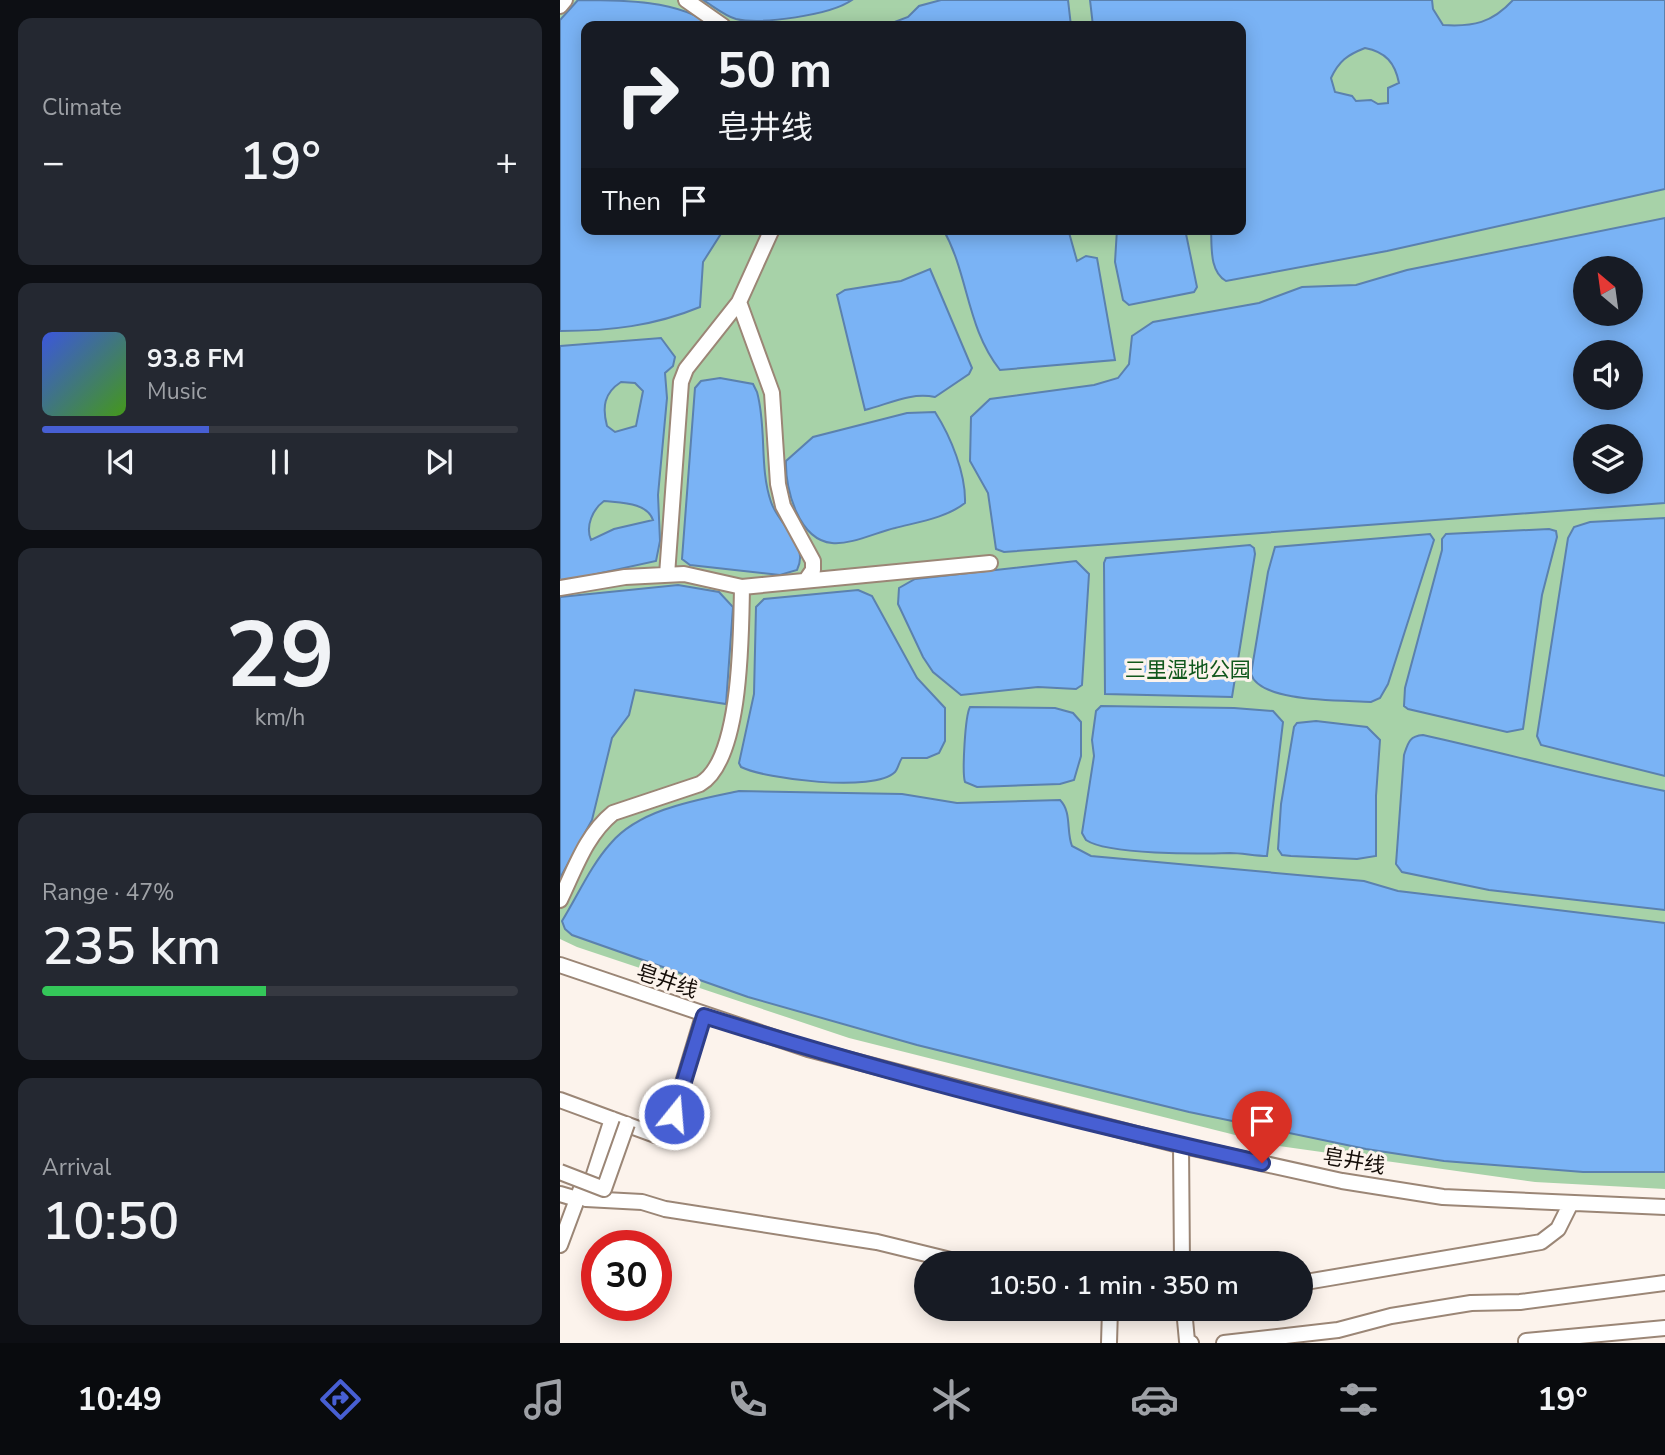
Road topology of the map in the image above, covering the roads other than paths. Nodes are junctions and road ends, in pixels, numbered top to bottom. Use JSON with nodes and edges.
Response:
{"nodes":[{"id":1,"x":565,"y":0,"type":"edge"},
{"id":2,"x":686,"y":0,"type":"edge"},
{"id":3,"x":560,"y":6,"type":"edge"},
{"id":4,"x":716,"y":21,"type":"edge"},
{"id":5,"x":769,"y":235,"type":"edge"},
{"id":6,"x":738,"y":302,"type":"junction"},
{"id":7,"x":990,"y":563,"type":"dead end"},
{"id":8,"x":667,"y":575,"type":"junction"},
{"id":9,"x":806,"y":580,"type":"junction"},
{"id":10,"x":742,"y":587,"type":"junction"},
{"id":11,"x":560,"y":588,"type":"edge"},
{"id":12,"x":560,"y":900,"type":"edge"},
{"id":13,"x":560,"y":965,"type":"edge"},
{"id":14,"x":704,"y":1016,"type":"junction"},
{"id":15,"x":560,"y":1100,"type":"edge"},
{"id":16,"x":612,"y":1119,"type":"junction"},
{"id":17,"x":626,"y":1124,"type":"junction"},
{"id":18,"x":1181,"y":1145,"type":"junction"},
{"id":19,"x":560,"y":1172,"type":"edge"},
{"id":20,"x":560,"y":1194,"type":"edge"},
{"id":21,"x":1570,"y":1205,"type":"junction"},
{"id":22,"x":1665,"y":1207,"type":"edge"},
{"id":23,"x":560,"y":1245,"type":"edge"},
{"id":24,"x":914,"y":1251,"type":"edge"},
{"id":25,"x":1182,"y":1251,"type":"edge"},
{"id":26,"x":1313,"y":1281,"type":"edge"},
{"id":27,"x":1665,"y":1283,"type":"edge"},
{"id":28,"x":1110,"y":1321,"type":"edge"},
{"id":29,"x":1185,"y":1321,"type":"edge"},
{"id":30,"x":1665,"y":1328,"type":"edge"},
{"id":31,"x":1525,"y":1340,"type":"dead end"},
{"id":32,"x":1109,"y":1343,"type":"edge"},
{"id":33,"x":1191,"y":1343,"type":"edge"},
{"id":34,"x":1224,"y":1343,"type":"edge"}],
"edges":[{"from":1,"to":3,"type":"street"},
{"from":2,"to":4,"type":"street"},
{"from":5,"to":6,"type":"street"},
{"from":6,"to":8,"type":"street"},
{"from":6,"to":9,"type":"street"},
{"from":7,"to":9,"type":"street"},
{"from":8,"to":10,"type":"street"},
{"from":8,"to":11,"type":"street"},
{"from":9,"to":10,"type":"street"},
{"from":10,"to":12,"type":"street"},
{"from":13,"to":14,"type":"street","name":"皂井线"},
{"from":14,"to":17,"type":"street"},
{"from":14,"to":18,"type":"street","name":"皂井线"},
{"from":15,"to":16,"type":"street"},
{"from":16,"to":17,"type":"street"},
{"from":16,"to":24,"type":"street"},
{"from":17,"to":19,"type":"street","bridge":true},
{"from":18,"to":21,"type":"street","name":"皂井线"},
{"from":18,"to":25,"type":"street"},
{"from":20,"to":23,"type":"street"},
{"from":21,"to":22,"type":"street","name":"皂井线"},
{"from":21,"to":26,"type":"street"},
{"from":27,"to":34,"type":"street"},
{"from":28,"to":32,"type":"street"},
{"from":29,"to":33,"type":"street"},
{"from":30,"to":31,"type":"street"}]}
